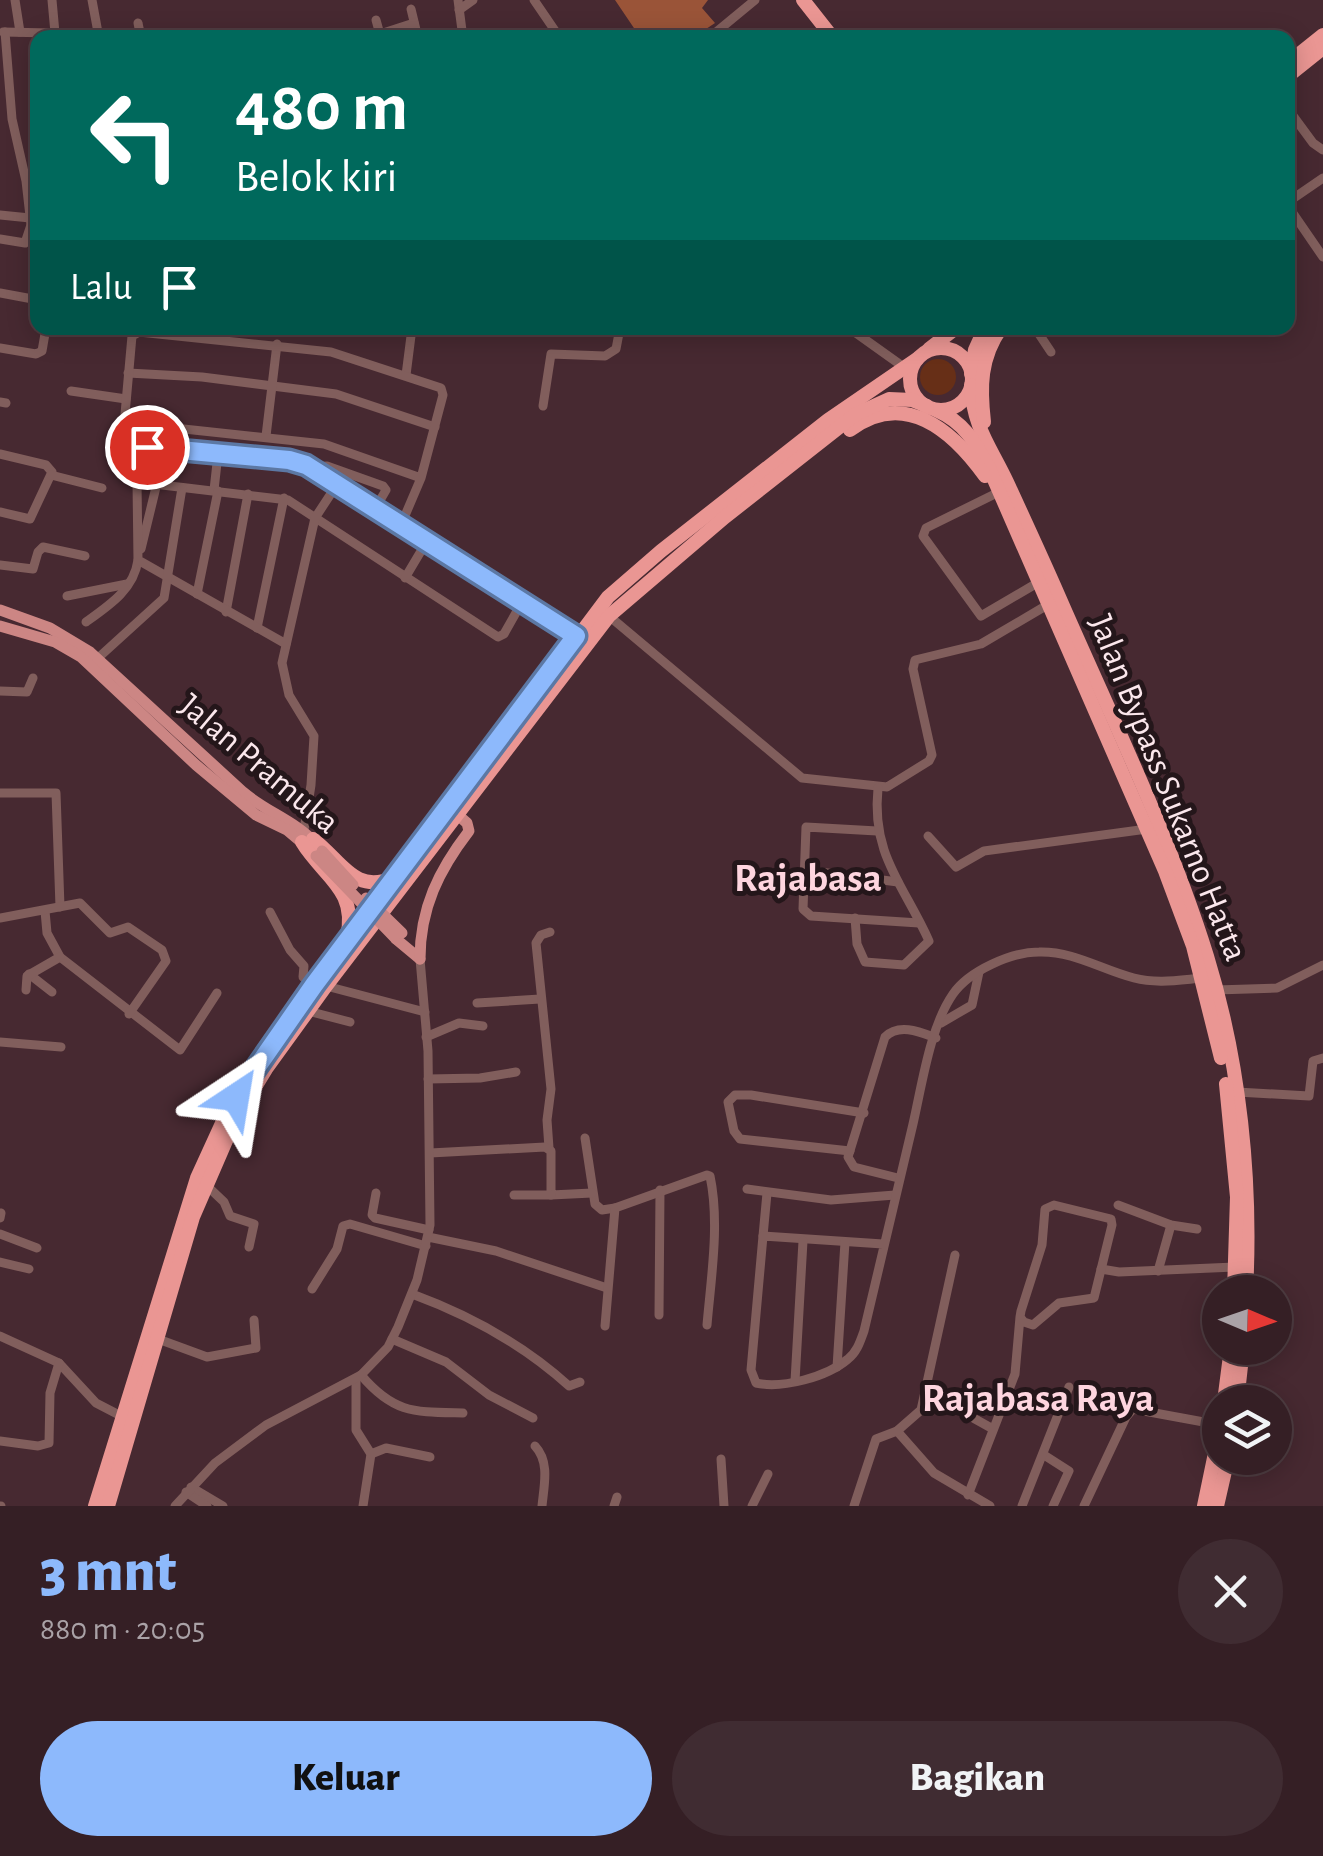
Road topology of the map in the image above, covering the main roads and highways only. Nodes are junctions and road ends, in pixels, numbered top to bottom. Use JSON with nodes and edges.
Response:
{"nodes":[{"id":1,"x":803,"y":0,"type":"edge"},
{"id":2,"x":822,"y":30,"type":"edge"},
{"id":3,"x":1323,"y":36,"type":"edge"},
{"id":4,"x":1323,"y":48,"type":"edge"},
{"id":5,"x":1295,"y":58,"type":"edge"},
{"id":6,"x":1295,"y":70,"type":"edge"},
{"id":7,"x":947,"y":335,"type":"edge"},
{"id":8,"x":982,"y":335,"type":"edge"},
{"id":9,"x":997,"y":335,"type":"edge"},
{"id":10,"x":915,"y":360,"type":"junction"},
{"id":11,"x":971,"y":380,"type":"junction"},
{"id":12,"x":931,"y":408,"type":"junction"},
{"id":13,"x":802,"y":448,"type":"junction"},
{"id":14,"x":782,"y":472,"type":"junction"},
{"id":15,"x":1000,"y":485,"type":"junction"},
{"id":16,"x":0,"y":610,"type":"edge"},
{"id":17,"x":0,"y":626,"type":"edge"},
{"id":18,"x":133,"y":699,"type":"junction"},
{"id":19,"x":1116,"y":744,"type":"junction"},
{"id":20,"x":1125,"y":764,"type":"junction"},
{"id":21,"x":458,"y":816,"type":"junction"},
{"id":22,"x":311,"y":844,"type":"junction"},
{"id":23,"x":398,"y":875,"type":"junction"},
{"id":24,"x":359,"y":881,"type":"junction"},
{"id":25,"x":346,"y":897,"type":"junction"},
{"id":26,"x":346,"y":942,"type":"junction"},
{"id":27,"x":320,"y":985,"type":"junction"},
{"id":28,"x":202,"y":1181,"type":"junction"},
{"id":29,"x":1235,"y":1275,"type":"edge"},
{"id":30,"x":1246,"y":1275,"type":"edge"},
{"id":31,"x":1210,"y":1475,"type":"edge"},
{"id":32,"x":1224,"y":1475,"type":"edge"},
{"id":33,"x":96,"y":1506,"type":"edge"},
{"id":34,"x":108,"y":1506,"type":"edge"},
{"id":35,"x":1204,"y":1506,"type":"edge"},
{"id":36,"x":1218,"y":1506,"type":"edge"}],
"edges":[{"from":1,"to":2,"type":"highway"},
{"from":3,"to":5,"type":"highway"},
{"from":4,"to":6,"type":"highway"},
{"from":7,"to":10,"type":"highway"},
{"from":8,"to":11,"type":"highway"},
{"from":9,"to":15,"type":"highway"},
{"from":10,"to":11,"type":"highway"},
{"from":10,"to":12,"type":"highway"},
{"from":10,"to":13,"type":"highway"},
{"from":11,"to":12,"type":"highway"},
{"from":11,"to":15,"type":"highway","name":"Jalan Bypass Sukarno Hatta"},
{"from":12,"to":13,"type":"highway"},
{"from":12,"to":15,"type":"highway","name":"Jalan Bypass Sukarno Hatta"},
{"from":13,"to":14,"type":"highway"},
{"from":13,"to":23,"type":"highway"},
{"from":14,"to":15,"type":"highway"},
{"from":14,"to":21,"type":"highway"},
{"from":15,"to":19,"type":"highway","name":"Jalan Bypass Sukarno Hatta"},
{"from":15,"to":19,"type":"highway","name":"Jalan Bypass Sukarno Hatta"},
{"from":16,"to":18,"type":"main road","name":"Jalan Pramuka"},
{"from":17,"to":18,"type":"main road","name":"Jalan Pramuka"},
{"from":18,"to":22,"type":"main road","name":"Jalan Pramuka"},
{"from":19,"to":20,"type":"highway","name":"Jalan Bypass Sukarno Hatta"},
{"from":20,"to":29,"type":"highway","name":"Jalan Bypass Sukarno Hatta"},
{"from":20,"to":30,"type":"highway","name":"Jalan Bypass Sukarno Hatta"},
{"from":21,"to":22,"type":"main road","name":"Jalan Pramuka","bridge":true},
{"from":21,"to":27,"type":"highway"},
{"from":22,"to":24,"type":"highway"},
{"from":22,"to":25,"type":"highway"},
{"from":23,"to":24,"type":"highway"},
{"from":23,"to":26,"type":"highway"},
{"from":24,"to":25,"type":"highway"},
{"from":25,"to":26,"type":"highway"},
{"from":26,"to":27,"type":"highway"},
{"from":27,"to":28,"type":"highway"},
{"from":27,"to":28,"type":"highway"},
{"from":28,"to":33,"type":"highway"},
{"from":28,"to":34,"type":"highway"},
{"from":31,"to":35,"type":"highway"},
{"from":32,"to":36,"type":"highway"}]}
